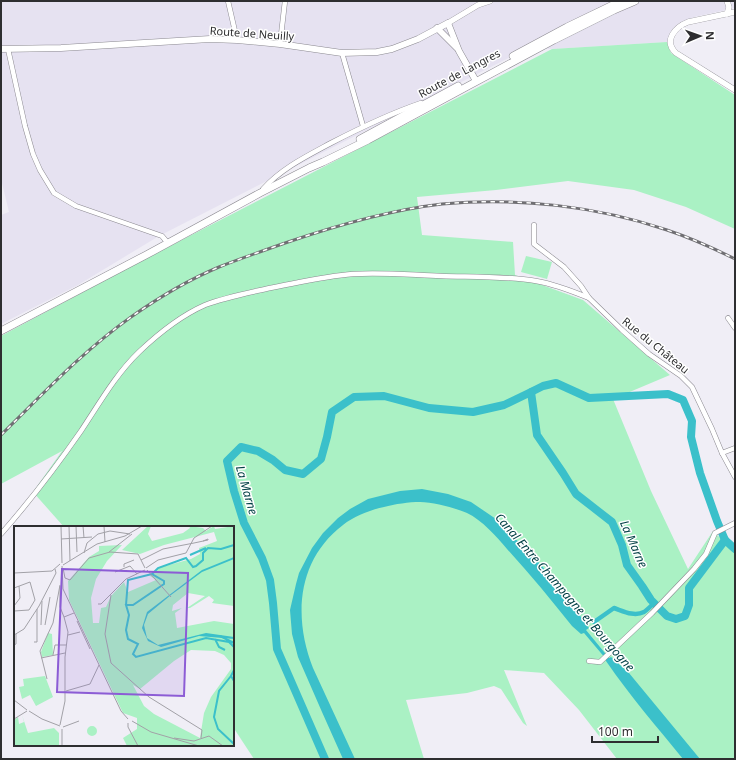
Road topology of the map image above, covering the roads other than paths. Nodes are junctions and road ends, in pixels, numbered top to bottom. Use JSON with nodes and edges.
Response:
{"nodes":[{"id":1,"x":228,"y":1,"type":"edge"},
{"id":2,"x":285,"y":1,"type":"edge"},
{"id":3,"x":490,"y":1,"type":"edge"},
{"id":4,"x":635,"y":1,"type":"edge"},
{"id":5,"x":727,"y":1,"type":"edge"},
{"id":6,"x":623,"y":3,"type":"edge"},
{"id":7,"x":735,"y":12,"type":"edge"},
{"id":8,"x":727,"y":14,"type":"junction"},
{"id":9,"x":448,"y":23,"type":"junction"},
{"id":10,"x":437,"y":28,"type":"junction"},
{"id":11,"x":237,"y":40,"type":"junction"},
{"id":12,"x":280,"y":44,"type":"junction"},
{"id":13,"x":4,"y":49,"type":"edge"},
{"id":14,"x":459,"y":51,"type":"junction"},
{"id":15,"x":342,"y":53,"type":"junction"},
{"id":16,"x":475,"y":79,"type":"junction"},
{"id":17,"x":735,"y":90,"type":"edge"},
{"id":18,"x":430,"y":100,"type":"junction"},
{"id":19,"x":364,"y":126,"type":"junction"},
{"id":20,"x":309,"y":168,"type":"junction"},
{"id":21,"x":260,"y":193,"type":"junction"},
{"id":22,"x":534,"y":225,"type":"dead end"},
{"id":23,"x":167,"y":242,"type":"junction"},
{"id":24,"x":589,"y":298,"type":"junction"},
{"id":25,"x":728,"y":318,"type":"dead end"},
{"id":26,"x":735,"y":328,"type":"edge"},
{"id":27,"x":1,"y":331,"type":"edge"},
{"id":28,"x":735,"y":448,"type":"edge"},
{"id":29,"x":722,"y":453,"type":"junction"},
{"id":30,"x":735,"y":477,"type":"edge"},
{"id":31,"x":735,"y":523,"type":"edge"},
{"id":32,"x":1,"y":534,"type":"edge"},
{"id":33,"x":589,"y":661,"type":"dead end"}],
"edges":[{"from":1,"to":11,"type":"street"},
{"from":2,"to":12,"type":"street"},
{"from":3,"to":9,"type":"street"},
{"from":4,"to":6,"type":"main road"},
{"from":5,"to":8,"type":"street"},
{"from":6,"to":16,"type":"main road"},
{"from":7,"to":8,"type":"street"},
{"from":8,"to":17,"type":"street"},
{"from":9,"to":10,"type":"main road","name":"Route de Neuilly"},
{"from":9,"to":14,"type":"main road"},
{"from":10,"to":14,"type":"main road"},
{"from":10,"to":15,"type":"main road","name":"Route de Neuilly"},
{"from":11,"to":12,"type":"main road","name":"Route de Neuilly"},
{"from":11,"to":13,"type":"main road","name":"Route de Neuilly"},
{"from":12,"to":15,"type":"main road","name":"Route de Neuilly"},
{"from":13,"to":23,"type":"street"},
{"from":14,"to":16,"type":"main road"},
{"from":15,"to":19,"type":"street"},
{"from":16,"to":18,"type":"main road","name":"Route de Langres"},
{"from":16,"to":20,"type":"main road"},
{"from":18,"to":19,"type":"street"},
{"from":18,"to":20,"type":"main road","name":"Route de Langres"},
{"from":19,"to":21,"type":"street"},
{"from":20,"to":21,"type":"main road"},
{"from":21,"to":23,"type":"main road"},
{"from":22,"to":24,"type":"street"},
{"from":23,"to":27,"type":"main road"},
{"from":24,"to":29,"type":"street","name":"Rue du Château"},
{"from":24,"to":32,"type":"street"},
{"from":25,"to":26,"type":"street"},
{"from":28,"to":29,"type":"street"},
{"from":29,"to":30,"type":"street","name":"Rue du Château"},
{"from":31,"to":33,"type":"street"}]}
